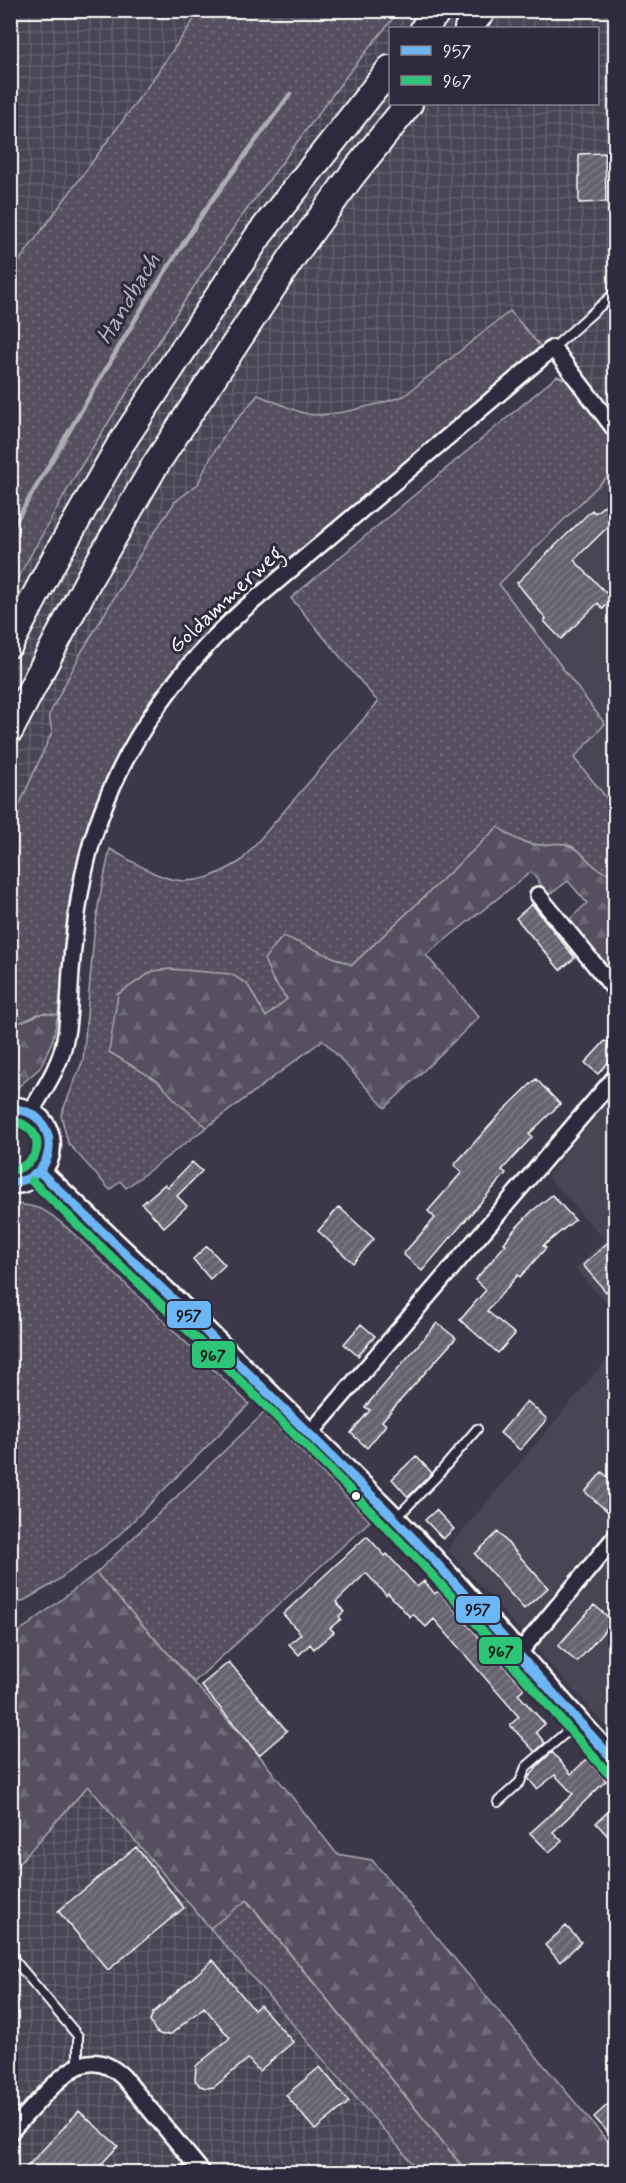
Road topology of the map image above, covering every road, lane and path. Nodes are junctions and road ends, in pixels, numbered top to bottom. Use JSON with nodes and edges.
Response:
{"nodes":[{"id":1,"x":439,"y":10,"type":"edge"},
{"id":2,"x":483,"y":10,"type":"edge"},
{"id":3,"x":425,"y":27,"type":"edge"},
{"id":4,"x":469,"y":27,"type":"edge"},
{"id":5,"x":389,"y":70,"type":"edge"},
{"id":6,"x":408,"y":105,"type":"edge"},
{"id":7,"x":615,"y":292,"type":"edge"},
{"id":8,"x":553,"y":348,"type":"junction"},
{"id":9,"x":615,"y":431,"type":"edge"},
{"id":10,"x":10,"y":644,"type":"edge"},
{"id":11,"x":10,"y":730,"type":"edge"},
{"id":12,"x":538,"y":895,"type":"dead end"},
{"id":13,"x":615,"y":991,"type":"edge"},
{"id":14,"x":615,"y":1076,"type":"edge"},
{"id":15,"x":21,"y":1110,"type":"edge"},
{"id":16,"x":40,"y":1172,"type":"junction"},
{"id":17,"x":10,"y":1183,"type":"edge"},
{"id":18,"x":477,"y":1429,"type":"dead end"},
{"id":19,"x":309,"y":1435,"type":"junction"},
{"id":20,"x":394,"y":1519,"type":"junction"},
{"id":21,"x":615,"y":1536,"type":"edge"},
{"id":22,"x":518,"y":1654,"type":"junction"},
{"id":23,"x":578,"y":1722,"type":"junction"},
{"id":24,"x":615,"y":1764,"type":"edge"},
{"id":25,"x":498,"y":1802,"type":"dead end"},
{"id":26,"x":10,"y":1955,"type":"edge"},
{"id":27,"x":78,"y":2065,"type":"junction"},
{"id":28,"x":10,"y":2132,"type":"edge"},
{"id":29,"x":202,"y":2172,"type":"edge"}],
"edges":[{"from":1,"to":3,"type":"highway"},
{"from":2,"to":4,"type":"highway"},
{"from":5,"to":10,"type":"highway"},
{"from":6,"to":11,"type":"highway"},
{"from":7,"to":8,"type":"lane"},
{"from":8,"to":9,"type":"street"},
{"from":8,"to":15,"type":"street","name":"Goldammerweg"},
{"from":12,"to":13,"type":"street"},
{"from":14,"to":19,"type":"street"},
{"from":15,"to":16,"type":"street"},
{"from":16,"to":17,"type":"street"},
{"from":16,"to":19,"type":"street"},
{"from":18,"to":20,"type":"lane"},
{"from":19,"to":20,"type":"street"},
{"from":20,"to":22,"type":"street"},
{"from":21,"to":22,"type":"street"},
{"from":22,"to":23,"type":"street"},
{"from":23,"to":24,"type":"street"},
{"from":23,"to":25,"type":"lane"},
{"from":26,"to":27,"type":"lane"},
{"from":27,"to":28,"type":"street"},
{"from":27,"to":29,"type":"street"}]}
